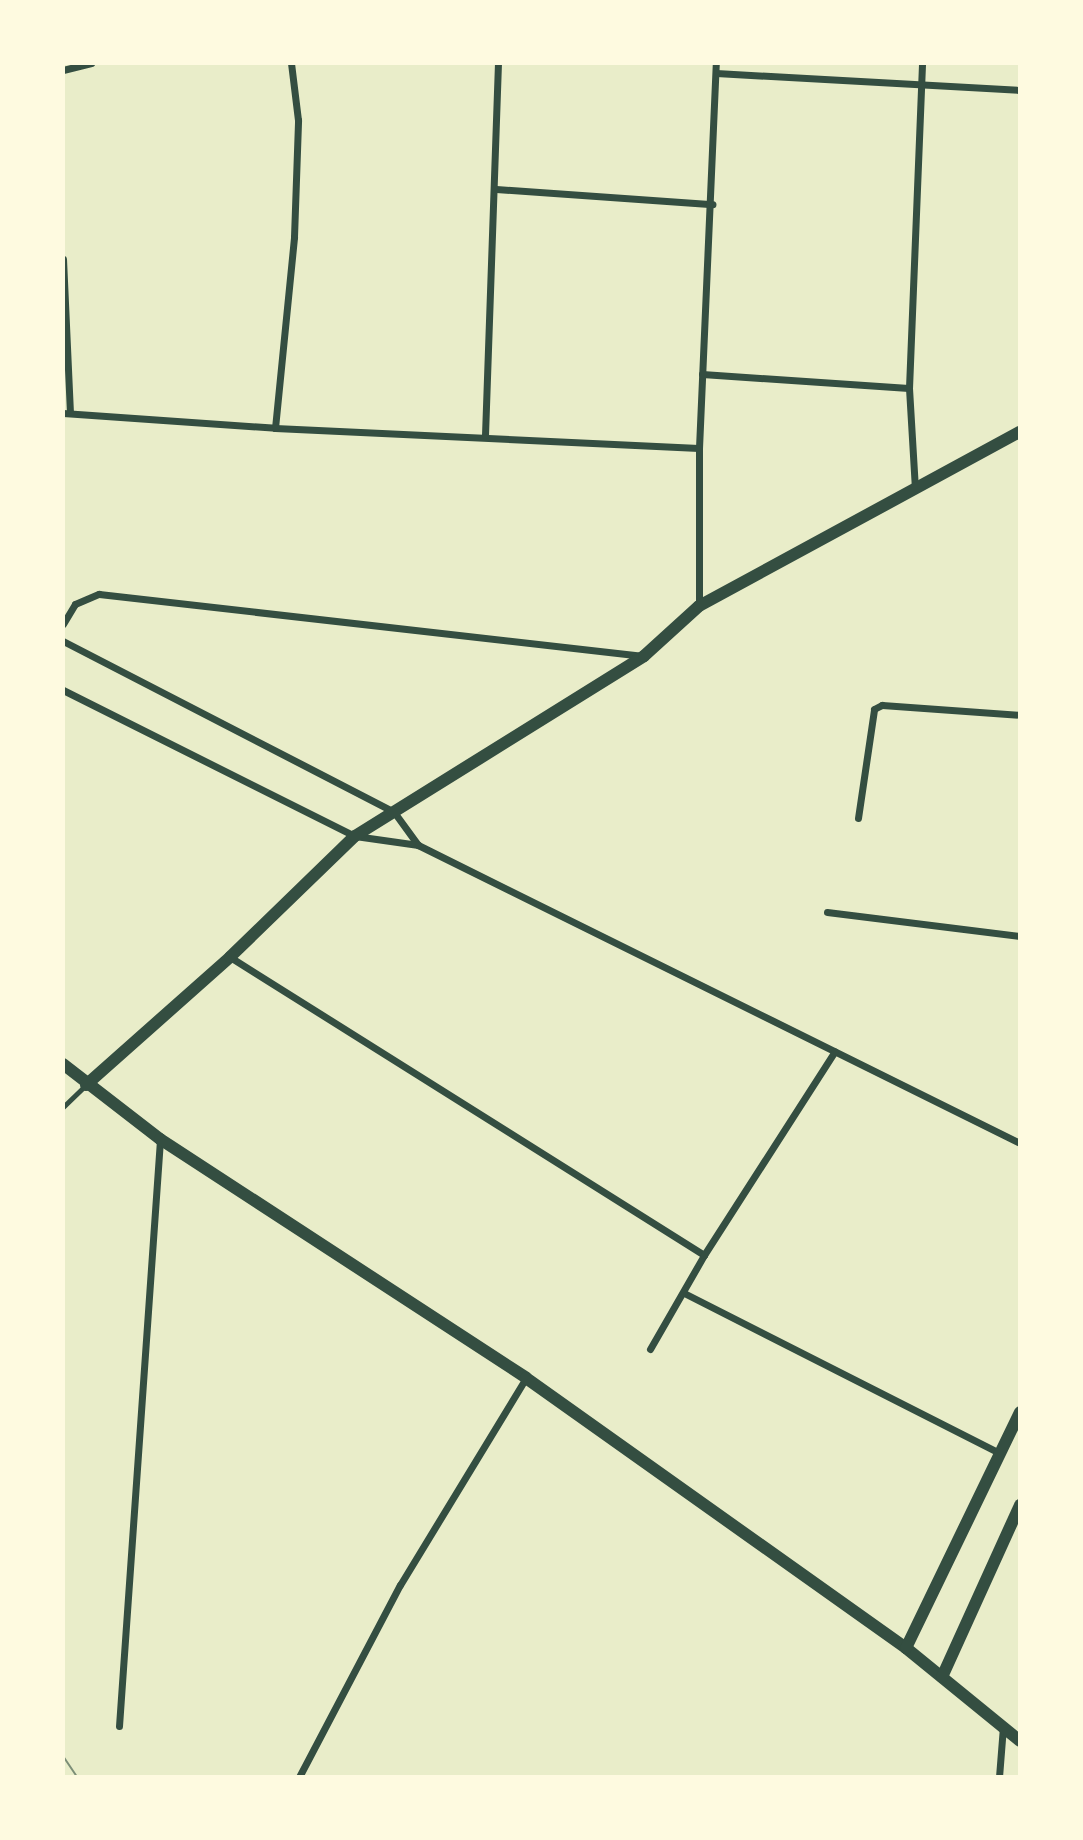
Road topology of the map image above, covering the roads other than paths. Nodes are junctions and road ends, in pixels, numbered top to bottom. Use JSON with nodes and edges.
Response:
{"nodes":[{"id":1,"x":91,"y":63,"type":"edge"},
{"id":2,"x":290,"y":63,"type":"edge"},
{"id":3,"x":498,"y":63,"type":"edge"},
{"id":4,"x":716,"y":63,"type":"edge"},
{"id":5,"x":922,"y":63,"type":"edge"},
{"id":6,"x":63,"y":70,"type":"edge"},
{"id":7,"x":716,"y":73,"type":"junction"},
{"id":8,"x":921,"y":85,"type":"junction"},
{"id":9,"x":1020,"y":90,"type":"edge"},
{"id":10,"x":496,"y":188,"type":"junction"},
{"id":11,"x":712,"y":204,"type":"junction"},
{"id":12,"x":63,"y":259,"type":"edge"},
{"id":13,"x":702,"y":374,"type":"junction"},
{"id":14,"x":909,"y":388,"type":"junction"},
{"id":15,"x":66,"y":413,"type":"edge"},
{"id":16,"x":275,"y":428,"type":"junction"},
{"id":17,"x":1020,"y":432,"type":"edge"},
{"id":18,"x":485,"y":435,"type":"junction"},
{"id":19,"x":699,"y":448,"type":"junction"},
{"id":20,"x":915,"y":489,"type":"junction"},
{"id":21,"x":699,"y":606,"type":"junction"},
{"id":22,"x":63,"y":624,"type":"edge"},
{"id":23,"x":63,"y":641,"type":"edge"},
{"id":24,"x":644,"y":656,"type":"junction"},
{"id":25,"x":63,"y":690,"type":"edge"},
{"id":26,"x":1020,"y":715,"type":"edge"},
{"id":27,"x":394,"y":812,"type":"junction"},
{"id":28,"x":858,"y":818,"type":"dead end"},
{"id":29,"x":355,"y":836,"type":"junction"},
{"id":30,"x":418,"y":845,"type":"junction"},
{"id":31,"x":827,"y":912,"type":"dead end"},
{"id":32,"x":1020,"y":936,"type":"edge"},
{"id":33,"x":230,"y":957,"type":"junction"},
{"id":34,"x":835,"y":1051,"type":"junction"},
{"id":35,"x":63,"y":1064,"type":"edge"},
{"id":36,"x":86,"y":1085,"type":"junction"},
{"id":37,"x":63,"y":1107,"type":"edge"},
{"id":38,"x":160,"y":1139,"type":"junction"},
{"id":39,"x":1020,"y":1143,"type":"edge"},
{"id":40,"x":704,"y":1255,"type":"junction"},
{"id":41,"x":684,"y":1293,"type":"junction"},
{"id":42,"x":650,"y":1349,"type":"dead end"},
{"id":43,"x":526,"y":1378,"type":"junction"},
{"id":44,"x":1020,"y":1412,"type":"edge"},
{"id":45,"x":1000,"y":1453,"type":"junction"},
{"id":46,"x":1020,"y":1505,"type":"edge"},
{"id":47,"x":906,"y":1648,"type":"junction"},
{"id":48,"x":942,"y":1677,"type":"junction"},
{"id":49,"x":119,"y":1726,"type":"dead end"},
{"id":50,"x":1003,"y":1726,"type":"junction"},
{"id":51,"x":1020,"y":1741,"type":"edge"},
{"id":52,"x":299,"y":1777,"type":"edge"},
{"id":53,"x":999,"y":1777,"type":"edge"}],
"edges":[{"from":1,"to":6,"type":"street"},
{"from":2,"to":16,"type":"street"},
{"from":3,"to":10,"type":"street"},
{"from":4,"to":7,"type":"street"},
{"from":5,"to":8,"type":"street"},
{"from":7,"to":8,"type":"street"},
{"from":7,"to":11,"type":"street"},
{"from":8,"to":9,"type":"street"},
{"from":8,"to":14,"type":"street"},
{"from":10,"to":11,"type":"street"},
{"from":10,"to":18,"type":"street"},
{"from":11,"to":13,"type":"street"},
{"from":12,"to":15,"type":"street"},
{"from":13,"to":14,"type":"street"},
{"from":13,"to":19,"type":"street"},
{"from":14,"to":20,"type":"street"},
{"from":15,"to":16,"type":"street"},
{"from":16,"to":18,"type":"street"},
{"from":17,"to":20,"type":"street"},
{"from":18,"to":19,"type":"street"},
{"from":19,"to":21,"type":"street"},
{"from":20,"to":21,"type":"street"},
{"from":21,"to":24,"type":"street"},
{"from":22,"to":24,"type":"street"},
{"from":23,"to":27,"type":"street"},
{"from":24,"to":27,"type":"street"},
{"from":25,"to":29,"type":"street"},
{"from":26,"to":28,"type":"street"},
{"from":27,"to":29,"type":"street"},
{"from":27,"to":30,"type":"street"},
{"from":29,"to":30,"type":"street"},
{"from":29,"to":33,"type":"street"},
{"from":30,"to":34,"type":"street"},
{"from":31,"to":32,"type":"street"},
{"from":33,"to":36,"type":"street"},
{"from":33,"to":40,"type":"street"},
{"from":34,"to":39,"type":"street"},
{"from":34,"to":40,"type":"street"},
{"from":35,"to":36,"type":"street"},
{"from":36,"to":37,"type":"lane"},
{"from":36,"to":38,"type":"street"},
{"from":38,"to":43,"type":"street"},
{"from":38,"to":49,"type":"street"},
{"from":40,"to":41,"type":"street"},
{"from":41,"to":42,"type":"street"},
{"from":41,"to":45,"type":"street"},
{"from":43,"to":47,"type":"street"},
{"from":43,"to":52,"type":"street"},
{"from":44,"to":45,"type":"street"},
{"from":45,"to":47,"type":"street"},
{"from":46,"to":48,"type":"street"},
{"from":47,"to":48,"type":"street"},
{"from":48,"to":50,"type":"street"},
{"from":50,"to":51,"type":"street"},
{"from":50,"to":53,"type":"street"}]}
